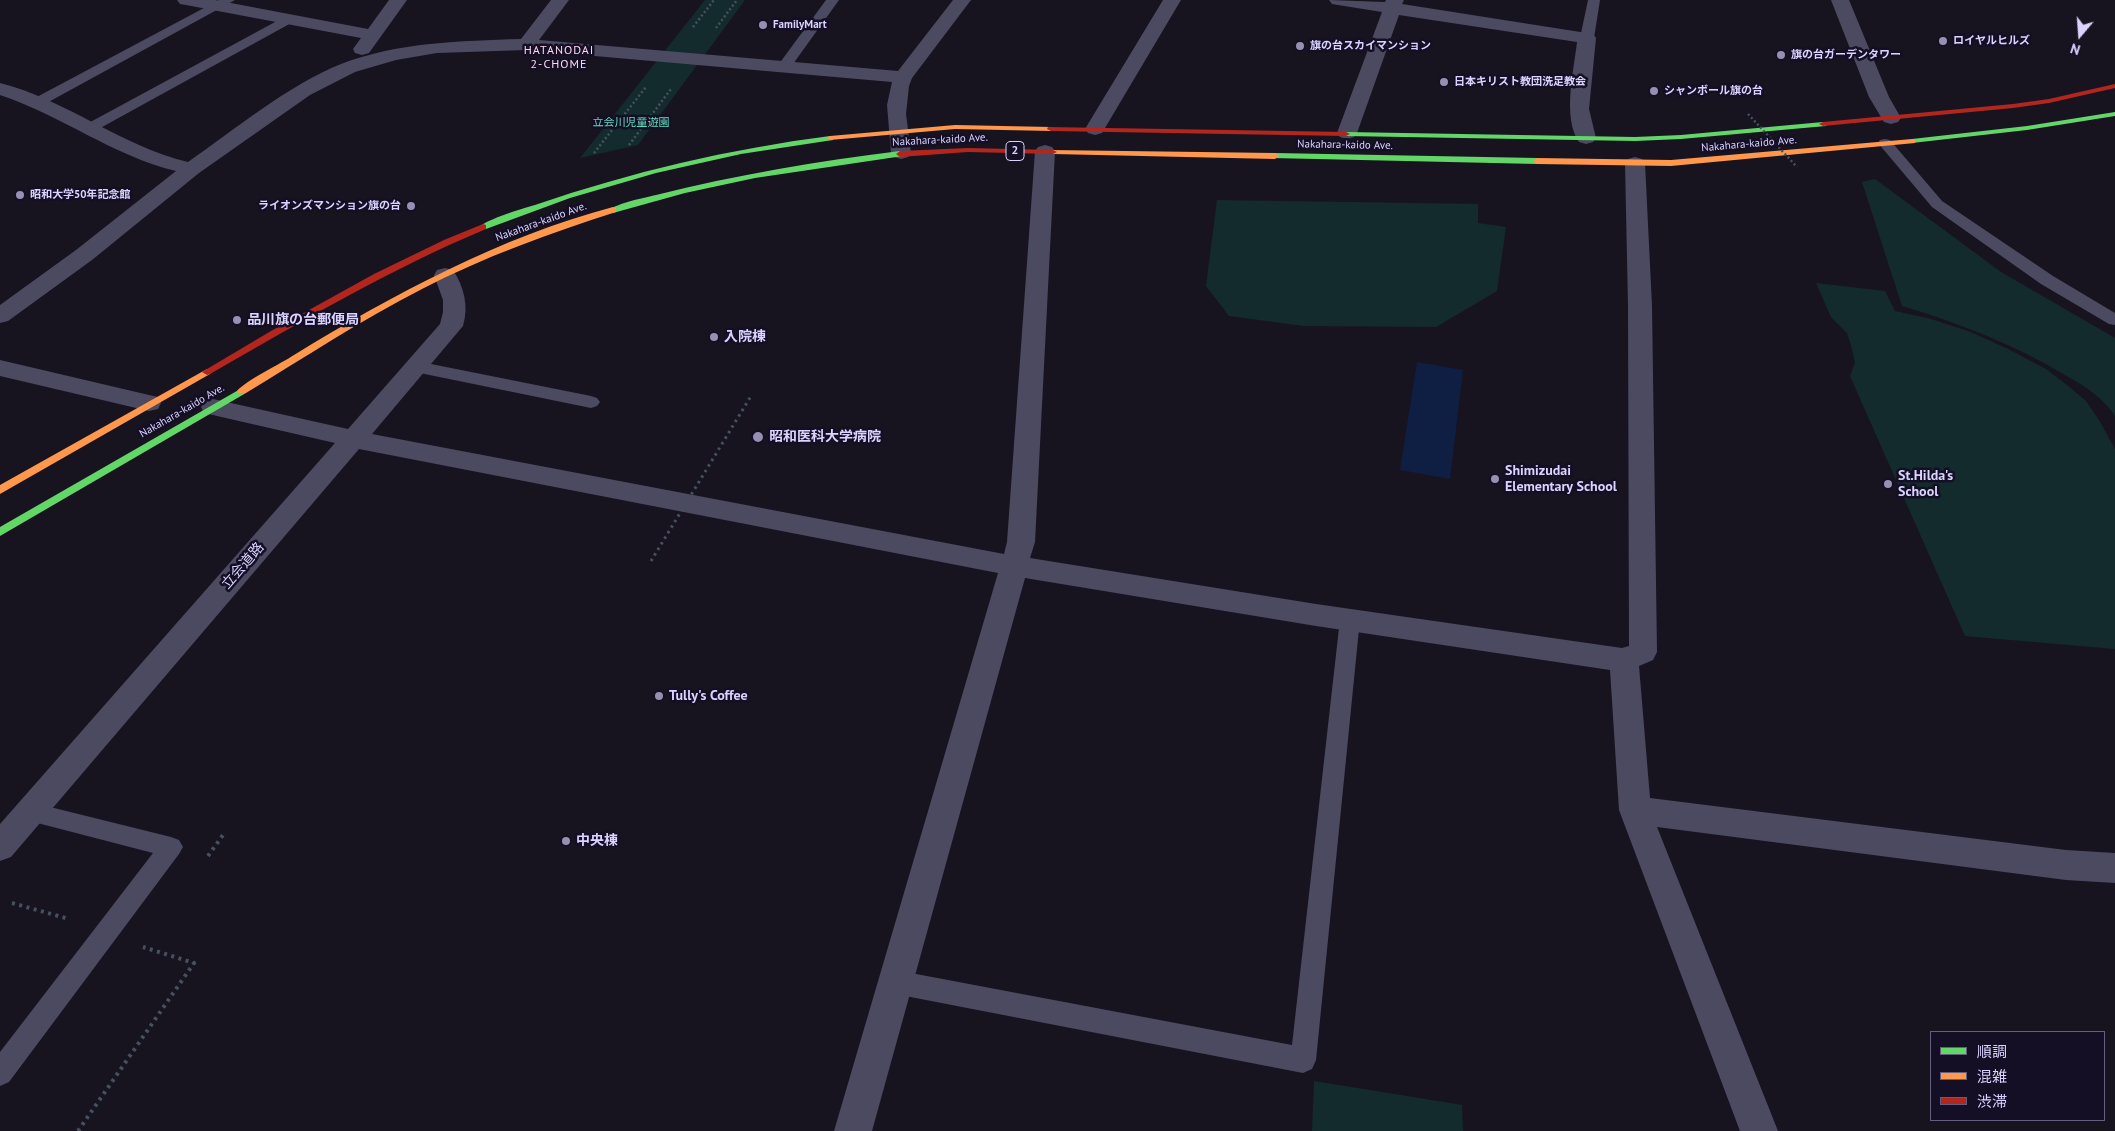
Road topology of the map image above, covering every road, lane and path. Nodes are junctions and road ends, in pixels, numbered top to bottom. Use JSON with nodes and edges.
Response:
{"nodes":[{"id":1,"x":186,"y":0,"type":"edge"},
{"id":2,"x":398,"y":0,"type":"edge"},
{"id":3,"x":560,"y":0,"type":"edge"},
{"id":4,"x":833,"y":0,"type":"edge"},
{"id":5,"x":962,"y":0,"type":"edge"},
{"id":6,"x":1172,"y":0,"type":"edge"},
{"id":7,"x":1338,"y":0,"type":"edge"},
{"id":8,"x":1594,"y":0,"type":"edge"},
{"id":9,"x":1840,"y":0,"type":"edge"},
{"id":10,"x":224,"y":3,"type":"edge"},
{"id":11,"x":1393,"y":4,"type":"edge"},
{"id":12,"x":288,"y":19,"type":"junction"},
{"id":13,"x":373,"y":34,"type":"junction"},
{"id":14,"x":1587,"y":38,"type":"junction"},
{"id":15,"x":526,"y":44,"type":"junction"},
{"id":16,"x":669,"y":58,"type":"junction"},
{"id":17,"x":348,"y":68,"type":"junction"},
{"id":18,"x":783,"y":68,"type":"junction"},
{"id":19,"x":903,"y":77,"type":"junction"},
{"id":20,"x":2115,"y":86,"type":"edge"},
{"id":21,"x":0,"y":89,"type":"edge"},
{"id":22,"x":38,"y":102,"type":"junction"},
{"id":23,"x":1748,"y":114,"type":"dead end"},
{"id":24,"x":2115,"y":114,"type":"edge"},
{"id":25,"x":1891,"y":118,"type":"junction"},
{"id":26,"x":88,"y":129,"type":"junction"},
{"id":27,"x":1095,"y":129,"type":"junction"},
{"id":28,"x":898,"y":130,"type":"junction"},
{"id":29,"x":1347,"y":133,"type":"junction"},
{"id":30,"x":1586,"y":138,"type":"junction"},
{"id":31,"x":1885,"y":143,"type":"junction"},
{"id":32,"x":1045,"y":151,"type":"junction"},
{"id":33,"x":901,"y":153,"type":"junction"},
{"id":34,"x":588,"y":160,"type":"dead end"},
{"id":35,"x":1635,"y":163,"type":"junction"},
{"id":36,"x":1797,"y":167,"type":"dead end"},
{"id":37,"x":192,"y":169,"type":"junction"},
{"id":38,"x":445,"y":275,"type":"junction"},
{"id":39,"x":0,"y":316,"type":"edge"},
{"id":40,"x":2115,"y":320,"type":"edge"},
{"id":41,"x":416,"y":367,"type":"junction"},
{"id":42,"x":0,"y":368,"type":"edge"},
{"id":43,"x":751,"y":396,"type":"dead end"},
{"id":44,"x":591,"y":402,"type":"dead end"},
{"id":45,"x":149,"y":403,"type":"junction"},
{"id":46,"x":213,"y":407,"type":"junction"},
{"id":47,"x":354,"y":439,"type":"junction"},
{"id":48,"x":0,"y":490,"type":"edge"},
{"id":49,"x":0,"y":532,"type":"edge"},
{"id":50,"x":651,"y":561,"type":"dead end"},
{"id":51,"x":1014,"y":566,"type":"junction"},
{"id":52,"x":1350,"y":619,"type":"junction"},
{"id":53,"x":1624,"y":660,"type":"junction"},
{"id":54,"x":1635,"y":810,"type":"junction"},
{"id":55,"x":30,"y":812,"type":"junction"},
{"id":56,"x":224,"y":835,"type":"dead end"},
{"id":57,"x":0,"y":847,"type":"edge"},
{"id":58,"x":206,"y":859,"type":"dead end"},
{"id":59,"x":2115,"y":868,"type":"edge"},
{"id":60,"x":12,"y":903,"type":"dead end"},
{"id":61,"x":76,"y":921,"type":"dead end"},
{"id":62,"x":147,"y":939,"type":"dead end"},
{"id":63,"x":895,"y":982,"type":"junction"},
{"id":64,"x":0,"y":1073,"type":"edge"},
{"id":65,"x":78,"y":1131,"type":"edge"},
{"id":66,"x":854,"y":1131,"type":"edge"},
{"id":67,"x":1758,"y":1131,"type":"edge"}],
"edges":[{"from":1,"to":10,"type":"street"},
{"from":2,"to":13,"type":"street"},
{"from":3,"to":15,"type":"street"},
{"from":4,"to":18,"type":"lane"},
{"from":5,"to":19,"type":"street"},
{"from":6,"to":27,"type":"street"},
{"from":7,"to":11,"type":"street"},
{"from":8,"to":14,"type":"lane"},
{"from":9,"to":25,"type":"street"},
{"from":10,"to":12,"type":"street"},
{"from":10,"to":22,"type":"lane"},
{"from":11,"to":14,"type":"street"},
{"from":11,"to":29,"type":"street"},
{"from":12,"to":13,"type":"street"},
{"from":12,"to":26,"type":"lane"},
{"from":13,"to":17,"type":"street"},
{"from":14,"to":30,"type":"street"},
{"from":15,"to":16,"type":"street"},
{"from":15,"to":17,"type":"street"},
{"from":16,"to":18,"type":"street"},
{"from":16,"to":34,"type":"path"},
{"from":17,"to":37,"type":"street"},
{"from":18,"to":19,"type":"street"},
{"from":19,"to":28,"type":"street"},
{"from":20,"to":25,"type":"main road","name":"Nakahara-kaido Ave.","number":"2"},
{"from":21,"to":22,"type":"street"},
{"from":22,"to":26,"type":"street"},
{"from":23,"to":36,"type":"path","bridge":true},
{"from":24,"to":31,"type":"main road","name":"Nakahara-kaido Ave.","number":"2"},
{"from":25,"to":30,"type":"main road","name":"Nakahara-kaido Ave.","number":"2"},
{"from":26,"to":37,"type":"street"},
{"from":27,"to":28,"type":"main road","name":"Nakahara-kaido Ave.","number":"2"},
{"from":27,"to":29,"type":"main road","name":"Nakahara-kaido Ave.","number":"2"},
{"from":28,"to":33,"type":"street"},
{"from":28,"to":45,"type":"main road","name":"Nakahara-kaido Ave.","number":"2"},
{"from":29,"to":30,"type":"main road","name":"Nakahara-kaido Ave.","number":"2"},
{"from":31,"to":35,"type":"main road","name":"Nakahara-kaido Ave.","number":"2"},
{"from":31,"to":40,"type":"lane"},
{"from":32,"to":33,"type":"main road","name":"Nakahara-kaido Ave.","number":"2"},
{"from":32,"to":35,"type":"main road","name":"Nakahara-kaido Ave.","number":"2"},
{"from":32,"to":51,"type":"street"},
{"from":33,"to":38,"type":"main road","name":"Nakahara-kaido Ave.","number":"2"},
{"from":35,"to":53,"type":"street"},
{"from":37,"to":39,"type":"street"},
{"from":38,"to":41,"type":"street","name":"立会道路"},
{"from":38,"to":46,"type":"main road","name":"Nakahara-kaido Ave.","number":"2"},
{"from":41,"to":44,"type":"lane"},
{"from":41,"to":47,"type":"street","name":"立会道路"},
{"from":42,"to":45,"type":"street"},
{"from":43,"to":50,"type":"path","bridge":true},
{"from":45,"to":48,"type":"main road","name":"Nakahara-kaido Ave.","number":"2"},
{"from":46,"to":47,"type":"street"},
{"from":46,"to":49,"type":"main road","name":"Nakahara-kaido Ave.","number":"2"},
{"from":47,"to":51,"type":"street"},
{"from":47,"to":55,"type":"street","name":"立会道路"},
{"from":51,"to":52,"type":"street"},
{"from":51,"to":63,"type":"street"},
{"from":52,"to":53,"type":"street"},
{"from":52,"to":63,"type":"lane"},
{"from":53,"to":54,"type":"street"},
{"from":54,"to":59,"type":"street"},
{"from":54,"to":67,"type":"street"},
{"from":55,"to":57,"type":"street","name":"立会道路"},
{"from":55,"to":64,"type":"lane"},
{"from":56,"to":58,"type":"path"},
{"from":60,"to":61,"type":"path"},
{"from":62,"to":65,"type":"path"},
{"from":63,"to":66,"type":"street"}]}
